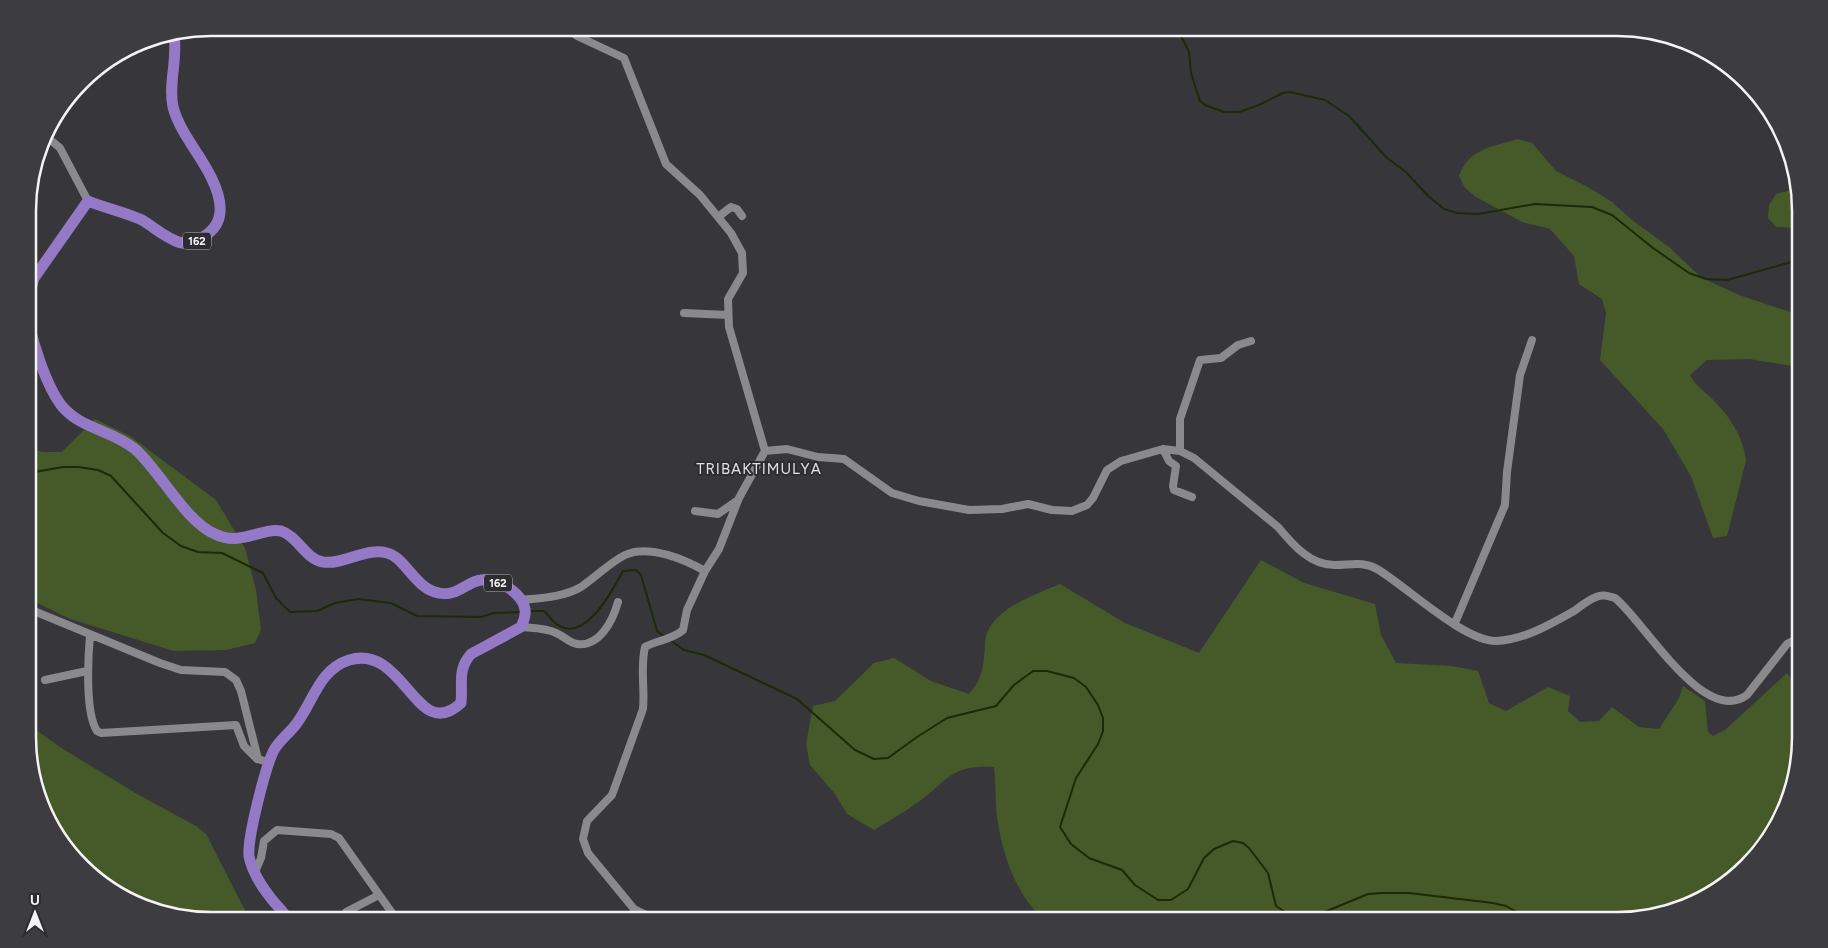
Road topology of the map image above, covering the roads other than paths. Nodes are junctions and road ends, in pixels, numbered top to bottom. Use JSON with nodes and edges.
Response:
{"nodes":[{"id":1,"x":578,"y":37,"type":"edge"},
{"id":2,"x":175,"y":41,"type":"edge"},
{"id":3,"x":51,"y":141,"type":"edge"},
{"id":4,"x":88,"y":201,"type":"junction"},
{"id":5,"x":742,"y":216,"type":"dead end"},
{"id":6,"x":718,"y":218,"type":"junction"},
{"id":7,"x":37,"y":274,"type":"edge"},
{"id":8,"x":684,"y":313,"type":"dead end"},
{"id":9,"x":728,"y":315,"type":"junction"},
{"id":10,"x":1532,"y":340,"type":"dead end"},
{"id":11,"x":1251,"y":341,"type":"dead end"},
{"id":12,"x":37,"y":346,"type":"edge"},
{"id":13,"x":1163,"y":449,"type":"junction"},
{"id":14,"x":765,"y":451,"type":"junction"},
{"id":15,"x":1180,"y":451,"type":"junction"},
{"id":16,"x":1192,"y":497,"type":"dead end"},
{"id":17,"x":739,"y":498,"type":"junction"},
{"id":18,"x":695,"y":510,"type":"dead end"},
{"id":19,"x":705,"y":571,"type":"junction"},
{"id":20,"x":522,"y":600,"type":"junction"},
{"id":21,"x":618,"y":602,"type":"dead end"},
{"id":22,"x":36,"y":612,"type":"edge"},
{"id":23,"x":1455,"y":623,"type":"junction"},
{"id":24,"x":521,"y":627,"type":"junction"},
{"id":25,"x":90,"y":635,"type":"junction"},
{"id":26,"x":1792,"y":641,"type":"edge"},
{"id":27,"x":87,"y":671,"type":"junction"},
{"id":28,"x":45,"y":680,"type":"dead end"},
{"id":29,"x":258,"y":759,"type":"junction"},
{"id":30,"x":270,"y":763,"type":"junction"},
{"id":31,"x":255,"y":872,"type":"junction"},
{"id":32,"x":379,"y":895,"type":"junction"},
{"id":33,"x":282,"y":912,"type":"edge"},
{"id":34,"x":346,"y":912,"type":"edge"},
{"id":35,"x":391,"y":912,"type":"edge"},
{"id":36,"x":638,"y":912,"type":"edge"}],
"edges":[{"from":1,"to":6,"type":"street"},
{"from":2,"to":4,"type":"main road","number":"162"},
{"from":3,"to":4,"type":"street"},
{"from":4,"to":7,"type":"main road"},
{"from":5,"to":6,"type":"street"},
{"from":6,"to":9,"type":"street"},
{"from":8,"to":9,"type":"street"},
{"from":9,"to":14,"type":"street"},
{"from":10,"to":23,"type":"street"},
{"from":11,"to":15,"type":"street"},
{"from":12,"to":20,"type":"main road","number":"162"},
{"from":13,"to":14,"type":"street"},
{"from":13,"to":15,"type":"street"},
{"from":13,"to":16,"type":"street"},
{"from":14,"to":17,"type":"street"},
{"from":15,"to":23,"type":"street"},
{"from":17,"to":18,"type":"street"},
{"from":17,"to":19,"type":"street"},
{"from":19,"to":20,"type":"street"},
{"from":19,"to":36,"type":"street"},
{"from":20,"to":24,"type":"main road","number":"162"},
{"from":21,"to":24,"type":"street"},
{"from":22,"to":25,"type":"street"},
{"from":23,"to":26,"type":"street"},
{"from":24,"to":30,"type":"main road"},
{"from":25,"to":27,"type":"street"},
{"from":25,"to":29,"type":"street"},
{"from":27,"to":28,"type":"street"},
{"from":27,"to":29,"type":"street"},
{"from":29,"to":30,"type":"street"},
{"from":30,"to":31,"type":"main road"},
{"from":31,"to":32,"type":"street"},
{"from":31,"to":33,"type":"main road"},
{"from":32,"to":34,"type":"street"},
{"from":32,"to":35,"type":"street"}]}
